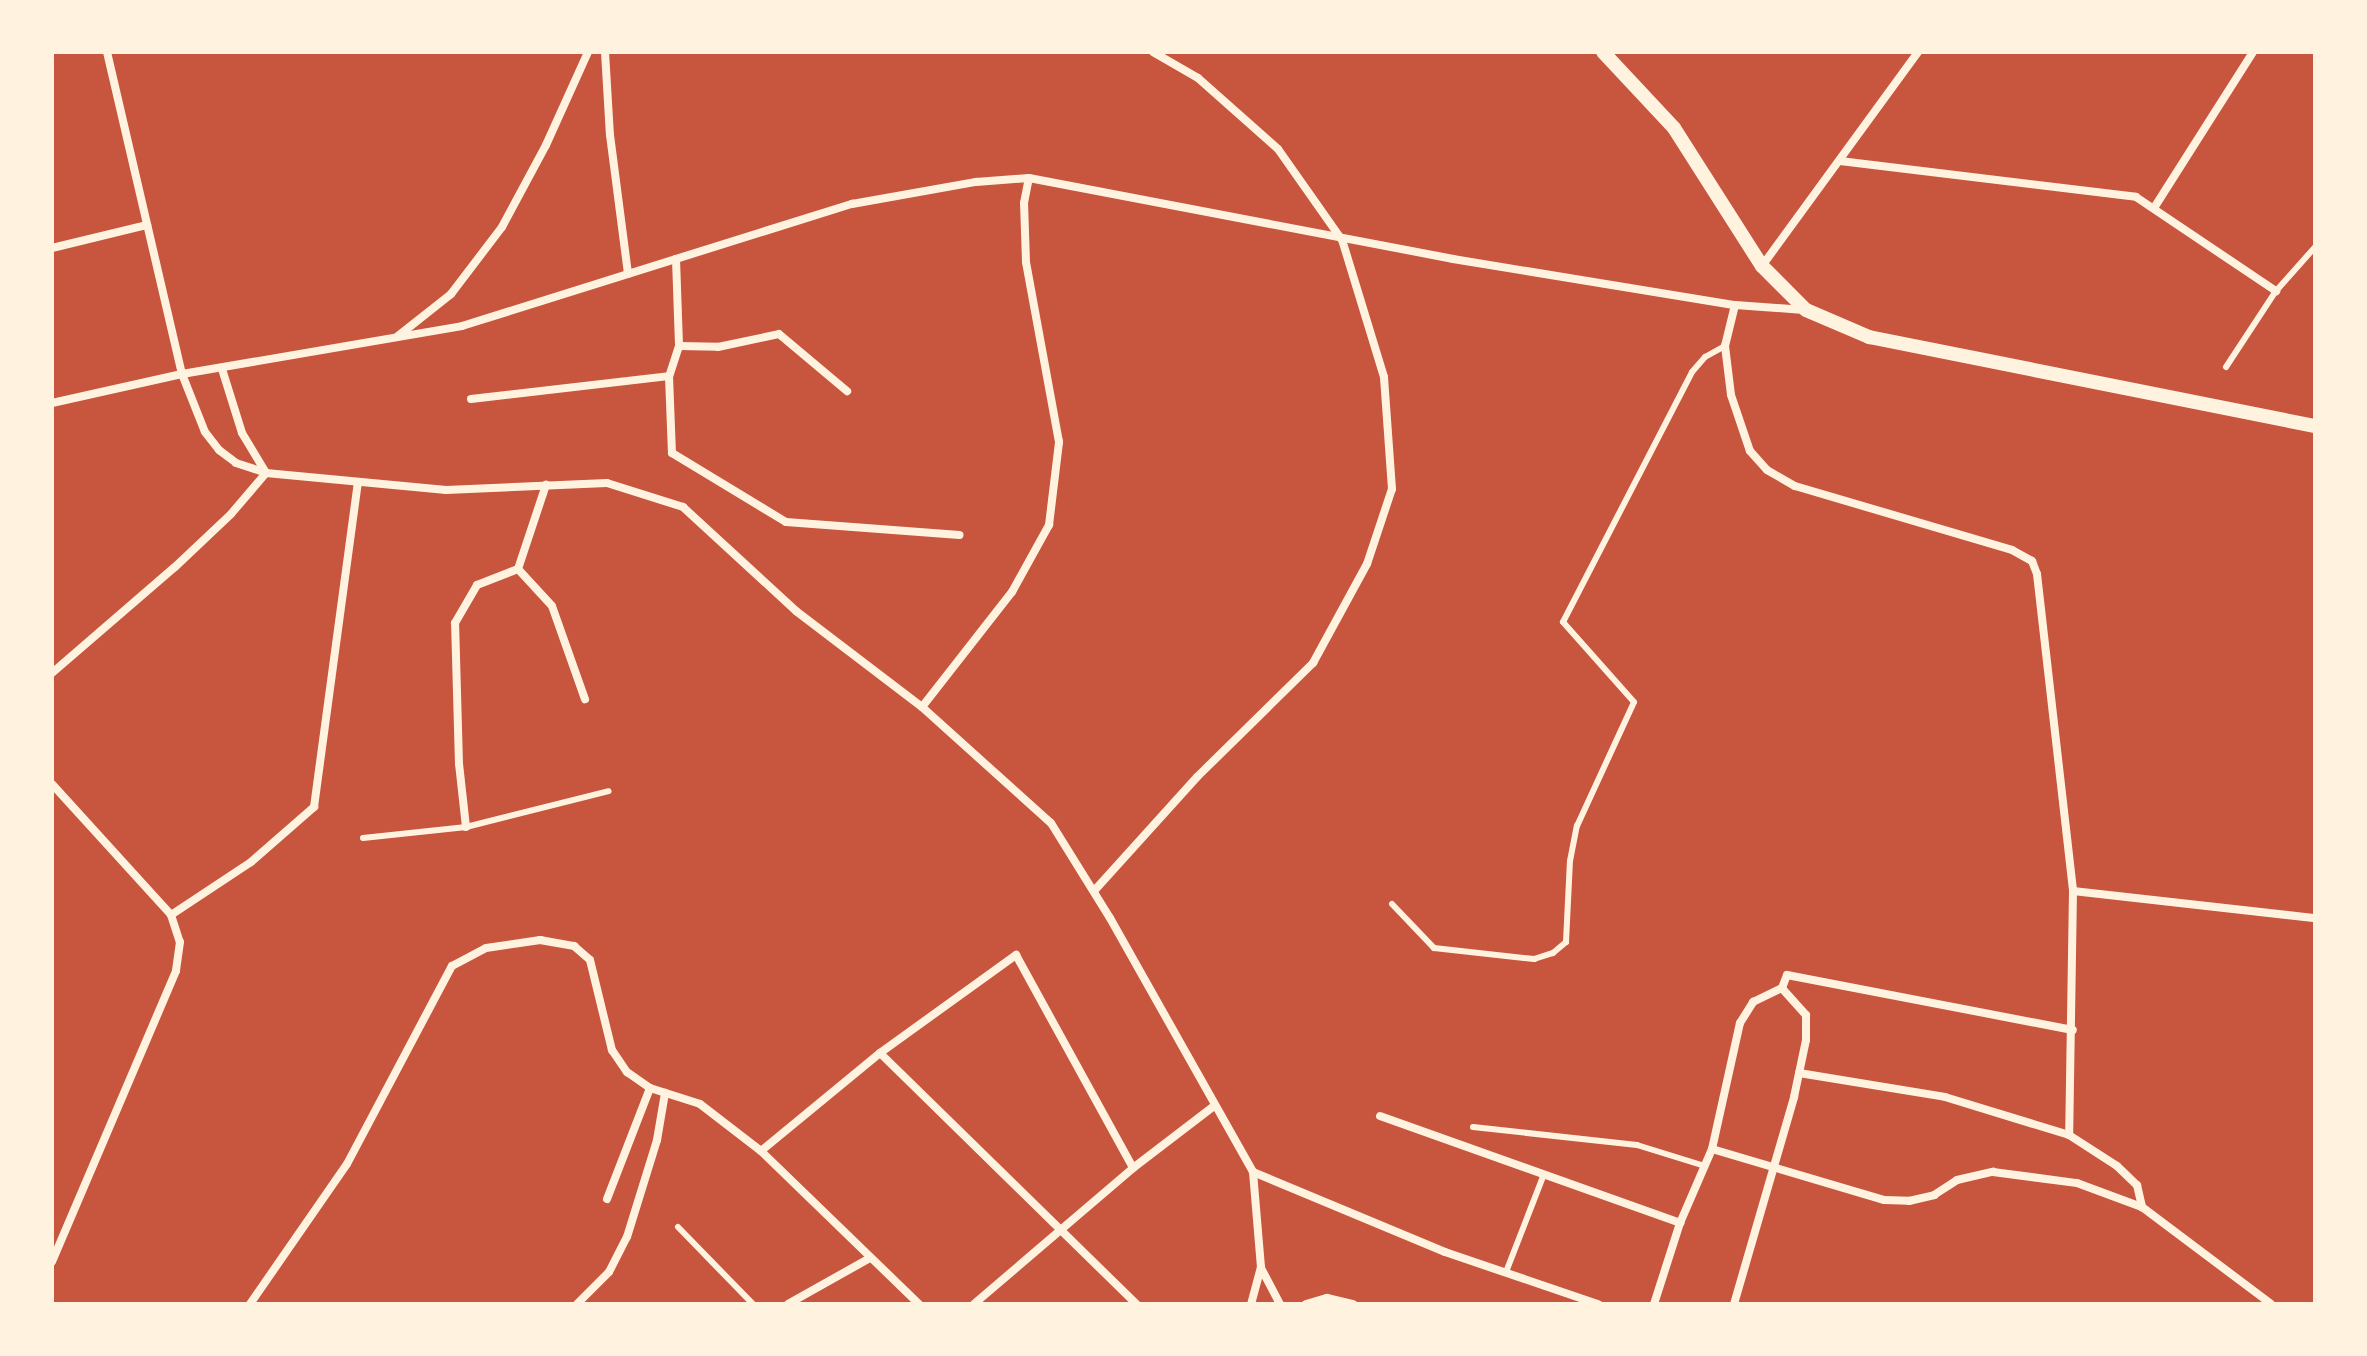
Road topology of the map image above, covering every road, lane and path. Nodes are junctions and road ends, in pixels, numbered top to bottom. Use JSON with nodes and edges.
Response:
{"nodes":[{"id":1,"x":107,"y":52,"type":"edge"},
{"id":2,"x":588,"y":52,"type":"edge"},
{"id":3,"x":605,"y":52,"type":"edge"},
{"id":4,"x":1153,"y":52,"type":"edge"},
{"id":5,"x":1603,"y":52,"type":"edge"},
{"id":6,"x":1918,"y":52,"type":"edge"},
{"id":7,"x":2253,"y":52,"type":"edge"},
{"id":8,"x":1840,"y":161,"type":"junction"},
{"id":9,"x":1029,"y":178,"type":"junction"},
{"id":10,"x":2154,"y":208,"type":"junction"},
{"id":11,"x":147,"y":225,"type":"junction"},
{"id":12,"x":1342,"y":240,"type":"junction"},
{"id":13,"x":2315,"y":247,"type":"edge"},
{"id":14,"x":52,"y":248,"type":"edge"},
{"id":15,"x":676,"y":259,"type":"junction"},
{"id":16,"x":1762,"y":266,"type":"junction"},
{"id":17,"x":628,"y":274,"type":"junction"},
{"id":18,"x":2276,"y":291,"type":"junction"},
{"id":19,"x":1735,"y":305,"type":"junction"},
{"id":20,"x":1806,"y":310,"type":"junction"},
{"id":21,"x":397,"y":337,"type":"junction"},
{"id":22,"x":679,"y":346,"type":"junction"},
{"id":23,"x":1725,"y":346,"type":"junction"},
{"id":24,"x":2226,"y":367,"type":"dead end"},
{"id":25,"x":222,"y":369,"type":"junction"},
{"id":26,"x":182,"y":374,"type":"junction"},
{"id":27,"x":669,"y":376,"type":"junction"},
{"id":28,"x":847,"y":391,"type":"dead end"},
{"id":29,"x":471,"y":399,"type":"dead end"},
{"id":30,"x":52,"y":403,"type":"edge"},
{"id":31,"x":2315,"y":426,"type":"edge"},
{"id":32,"x":266,"y":473,"type":"junction"},
{"id":33,"x":358,"y":483,"type":"junction"},
{"id":34,"x":546,"y":485,"type":"junction"},
{"id":35,"x":960,"y":535,"type":"dead end"},
{"id":36,"x":518,"y":569,"type":"junction"},
{"id":37,"x":52,"y":663,"type":"edge"},
{"id":38,"x":63,"y":663,"type":"junction"},
{"id":39,"x":52,"y":673,"type":"edge"},
{"id":40,"x":585,"y":699,"type":"dead end"},
{"id":41,"x":922,"y":707,"type":"junction"},
{"id":42,"x":52,"y":784,"type":"edge"},
{"id":43,"x":609,"y":791,"type":"dead end"},
{"id":44,"x":466,"y":827,"type":"junction"},
{"id":45,"x":363,"y":838,"type":"dead end"},
{"id":46,"x":1094,"y":891,"type":"junction"},
{"id":47,"x":2073,"y":891,"type":"junction"},
{"id":48,"x":1392,"y":904,"type":"dead end"},
{"id":49,"x":171,"y":915,"type":"junction"},
{"id":50,"x":2315,"y":918,"type":"edge"},
{"id":51,"x":1782,"y":988,"type":"junction"},
{"id":52,"x":2073,"y":1030,"type":"junction"},
{"id":53,"x":880,"y":1053,"type":"junction"},
{"id":54,"x":1799,"y":1073,"type":"junction"},
{"id":55,"x":650,"y":1088,"type":"junction"},
{"id":56,"x":665,"y":1093,"type":"junction"},
{"id":57,"x":1214,"y":1106,"type":"junction"},
{"id":58,"x":1380,"y":1116,"type":"dead end"},
{"id":59,"x":1473,"y":1127,"type":"dead end"},
{"id":60,"x":2069,"y":1135,"type":"junction"},
{"id":61,"x":1712,"y":1149,"type":"junction"},
{"id":62,"x":761,"y":1151,"type":"junction"},
{"id":63,"x":1705,"y":1166,"type":"junction"},
{"id":64,"x":1773,"y":1166,"type":"junction"},
{"id":65,"x":1133,"y":1168,"type":"junction"},
{"id":66,"x":1253,"y":1172,"type":"junction"},
{"id":67,"x":1544,"y":1174,"type":"junction"},
{"id":68,"x":607,"y":1199,"type":"dead end"},
{"id":69,"x":2142,"y":1207,"type":"junction"},
{"id":70,"x":1680,"y":1223,"type":"junction"},
{"id":71,"x":678,"y":1227,"type":"dead end"},
{"id":72,"x":1064,"y":1230,"type":"junction"},
{"id":73,"x":870,"y":1258,"type":"junction"},
{"id":74,"x":52,"y":1262,"type":"edge"},
{"id":75,"x":1261,"y":1267,"type":"junction"},
{"id":76,"x":1506,"y":1272,"type":"junction"},
{"id":77,"x":250,"y":1304,"type":"edge"},
{"id":78,"x":577,"y":1304,"type":"edge"},
{"id":79,"x":753,"y":1304,"type":"edge"},
{"id":80,"x":788,"y":1304,"type":"edge"},
{"id":81,"x":919,"y":1304,"type":"edge"},
{"id":82,"x":974,"y":1304,"type":"edge"},
{"id":83,"x":1136,"y":1304,"type":"edge"},
{"id":84,"x":1251,"y":1304,"type":"edge"},
{"id":85,"x":1280,"y":1304,"type":"edge"},
{"id":86,"x":1306,"y":1304,"type":"edge"},
{"id":87,"x":1353,"y":1304,"type":"edge"},
{"id":88,"x":1598,"y":1304,"type":"edge"},
{"id":89,"x":1654,"y":1304,"type":"edge"},
{"id":90,"x":1734,"y":1304,"type":"edge"},
{"id":91,"x":2271,"y":1304,"type":"edge"}],
"edges":[{"from":1,"to":11,"type":"street"},
{"from":2,"to":21,"type":"street"},
{"from":3,"to":17,"type":"street"},
{"from":4,"to":12,"type":"street"},
{"from":5,"to":16,"type":"street"},
{"from":6,"to":8,"type":"street"},
{"from":7,"to":10,"type":"street"},
{"from":8,"to":10,"type":"street"},
{"from":8,"to":16,"type":"street"},
{"from":9,"to":12,"type":"street"},
{"from":9,"to":15,"type":"street"},
{"from":9,"to":41,"type":"street"},
{"from":10,"to":18,"type":"street"},
{"from":11,"to":14,"type":"street"},
{"from":11,"to":26,"type":"street"},
{"from":12,"to":19,"type":"street"},
{"from":12,"to":46,"type":"street"},
{"from":13,"to":18,"type":"lane"},
{"from":15,"to":17,"type":"street"},
{"from":15,"to":22,"type":"street"},
{"from":16,"to":20,"type":"street"},
{"from":17,"to":21,"type":"street"},
{"from":18,"to":24,"type":"lane"},
{"from":19,"to":20,"type":"street"},
{"from":19,"to":23,"type":"street"},
{"from":20,"to":31,"type":"street"},
{"from":21,"to":25,"type":"street"},
{"from":22,"to":27,"type":"street"},
{"from":22,"to":28,"type":"street"},
{"from":23,"to":47,"type":"street"},
{"from":23,"to":48,"type":"lane"},
{"from":25,"to":26,"type":"street"},
{"from":25,"to":32,"type":"street"},
{"from":26,"to":30,"type":"street"},
{"from":26,"to":32,"type":"street"},
{"from":27,"to":29,"type":"street"},
{"from":27,"to":35,"type":"street"},
{"from":32,"to":33,"type":"street"},
{"from":32,"to":38,"type":"street"},
{"from":33,"to":34,"type":"street"},
{"from":33,"to":49,"type":"street"},
{"from":34,"to":36,"type":"street"},
{"from":34,"to":41,"type":"street"},
{"from":36,"to":40,"type":"street"},
{"from":36,"to":44,"type":"street"},
{"from":37,"to":38,"type":"street"},
{"from":38,"to":39,"type":"street"},
{"from":41,"to":46,"type":"street"},
{"from":42,"to":49,"type":"street"},
{"from":43,"to":44,"type":"lane"},
{"from":44,"to":45,"type":"lane"},
{"from":46,"to":57,"type":"street"},
{"from":47,"to":50,"type":"street"},
{"from":47,"to":52,"type":"street"},
{"from":49,"to":74,"type":"street"},
{"from":51,"to":52,"type":"street"},
{"from":51,"to":54,"type":"street"},
{"from":51,"to":61,"type":"street"},
{"from":52,"to":60,"type":"street"},
{"from":53,"to":62,"type":"street"},
{"from":53,"to":65,"type":"street"},
{"from":53,"to":72,"type":"street"},
{"from":54,"to":60,"type":"street"},
{"from":54,"to":64,"type":"street"},
{"from":55,"to":56,"type":"street"},
{"from":55,"to":68,"type":"street"},
{"from":55,"to":77,"type":"street"},
{"from":56,"to":62,"type":"street"},
{"from":56,"to":78,"type":"street"},
{"from":57,"to":65,"type":"street"},
{"from":57,"to":66,"type":"street"},
{"from":58,"to":67,"type":"street"},
{"from":59,"to":63,"type":"lane"},
{"from":60,"to":69,"type":"street"},
{"from":61,"to":63,"type":"street"},
{"from":61,"to":64,"type":"street"},
{"from":62,"to":73,"type":"street"},
{"from":63,"to":70,"type":"street"},
{"from":64,"to":69,"type":"street"},
{"from":64,"to":90,"type":"street"},
{"from":65,"to":72,"type":"street"},
{"from":66,"to":75,"type":"street"},
{"from":66,"to":76,"type":"street"},
{"from":67,"to":70,"type":"street"},
{"from":67,"to":76,"type":"lane"},
{"from":69,"to":91,"type":"street"},
{"from":70,"to":89,"type":"street"},
{"from":71,"to":79,"type":"lane"},
{"from":72,"to":82,"type":"street"},
{"from":72,"to":83,"type":"street"},
{"from":73,"to":80,"type":"street"},
{"from":73,"to":81,"type":"street"},
{"from":75,"to":84,"type":"street"},
{"from":75,"to":85,"type":"street"},
{"from":76,"to":88,"type":"street"},
{"from":86,"to":87,"type":"street"}]}
